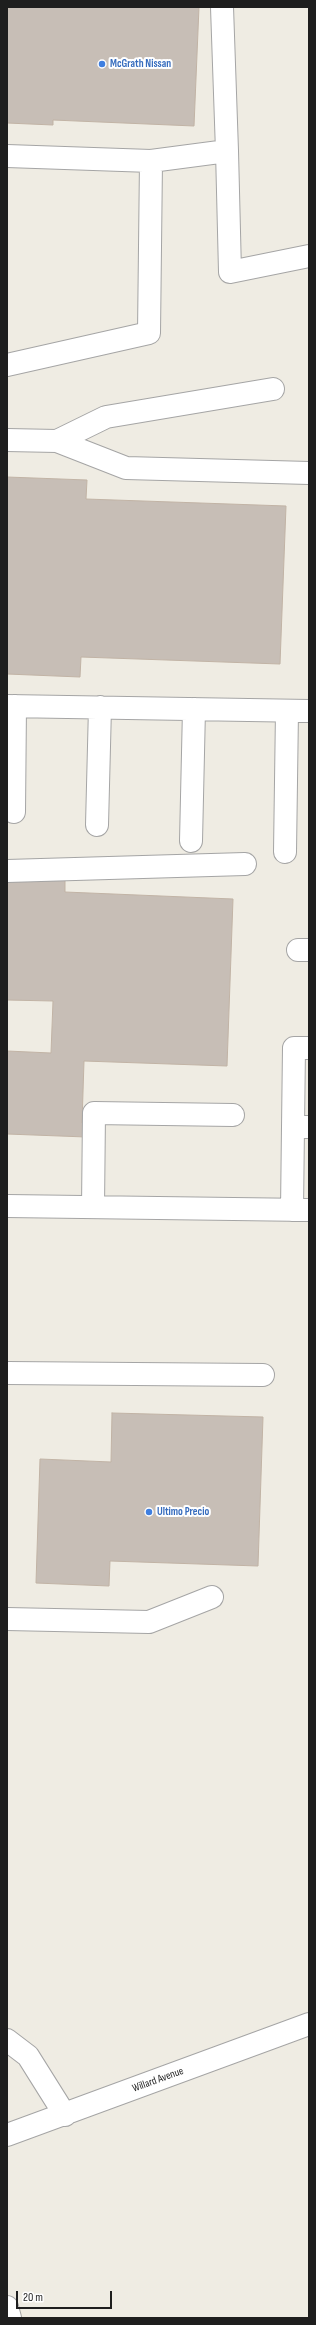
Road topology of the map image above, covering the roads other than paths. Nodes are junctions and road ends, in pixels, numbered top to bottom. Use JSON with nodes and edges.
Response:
{"nodes":[{"id":1,"x":222,"y":7,"type":"edge"},
{"id":2,"x":226,"y":151,"type":"junction"},
{"id":3,"x":7,"y":156,"type":"edge"},
{"id":4,"x":151,"y":161,"type":"junction"},
{"id":5,"x":309,"y":256,"type":"edge"},
{"id":6,"x":7,"y":365,"type":"edge"},
{"id":7,"x":273,"y":389,"type":"dead end"},
{"id":8,"x":7,"y":440,"type":"edge"},
{"id":9,"x":57,"y":441,"type":"junction"},
{"id":10,"x":309,"y":474,"type":"edge"},
{"id":11,"x":11,"y":706,"type":"edge"},
{"id":12,"x":100,"y":707,"type":"junction"},
{"id":13,"x":194,"y":709,"type":"junction"},
{"id":14,"x":287,"y":711,"type":"junction"},
{"id":15,"x":309,"y":711,"type":"edge"},
{"id":16,"x":14,"y":812,"type":"dead end"},
{"id":17,"x":97,"y":825,"type":"dead end"},
{"id":18,"x":191,"y":841,"type":"dead end"},
{"id":19,"x":285,"y":852,"type":"dead end"},
{"id":20,"x":245,"y":864,"type":"dead end"},
{"id":21,"x":7,"y":871,"type":"edge"},
{"id":22,"x":309,"y":1048,"type":"edge"},
{"id":23,"x":233,"y":1115,"type":"dead end"},
{"id":24,"x":301,"y":1127,"type":"edge"},
{"id":25,"x":7,"y":1206,"type":"edge"},
{"id":26,"x":93,"y":1207,"type":"junction"},
{"id":27,"x":300,"y":1210,"type":"edge"},
{"id":28,"x":7,"y":1373,"type":"edge"},
{"id":29,"x":263,"y":1375,"type":"dead end"},
{"id":30,"x":212,"y":1597,"type":"dead end"},
{"id":31,"x":7,"y":1619,"type":"edge"},
{"id":32,"x":309,"y":2024,"type":"edge"},
{"id":33,"x":7,"y":2040,"type":"edge"},
{"id":34,"x":65,"y":2115,"type":"junction"},
{"id":35,"x":7,"y":2135,"type":"edge"},
{"id":36,"x":7,"y":2307,"type":"edge"},
{"id":37,"x":10,"y":2318,"type":"edge"}],
"edges":[{"from":1,"to":2,"type":"street"},
{"from":2,"to":4,"type":"street"},
{"from":2,"to":5,"type":"street"},
{"from":3,"to":4,"type":"street"},
{"from":4,"to":6,"type":"street"},
{"from":7,"to":9,"type":"street"},
{"from":8,"to":9,"type":"street"},
{"from":9,"to":10,"type":"street"},
{"from":11,"to":12,"type":"street"},
{"from":11,"to":16,"type":"street"},
{"from":12,"to":13,"type":"street"},
{"from":12,"to":17,"type":"street"},
{"from":13,"to":14,"type":"street"},
{"from":13,"to":18,"type":"street"},
{"from":14,"to":15,"type":"street"},
{"from":14,"to":19,"type":"street"},
{"from":20,"to":21,"type":"street"},
{"from":22,"to":24,"type":"street"},
{"from":23,"to":26,"type":"street"},
{"from":24,"to":27,"type":"street"},
{"from":25,"to":26,"type":"street"},
{"from":26,"to":27,"type":"street"},
{"from":28,"to":29,"type":"street"},
{"from":30,"to":31,"type":"street"},
{"from":32,"to":34,"type":"street","name":"Willard Avenue"},
{"from":33,"to":34,"type":"street"},
{"from":34,"to":35,"type":"street","name":"Willard Avenue"},
{"from":36,"to":37,"type":"street"}]}
